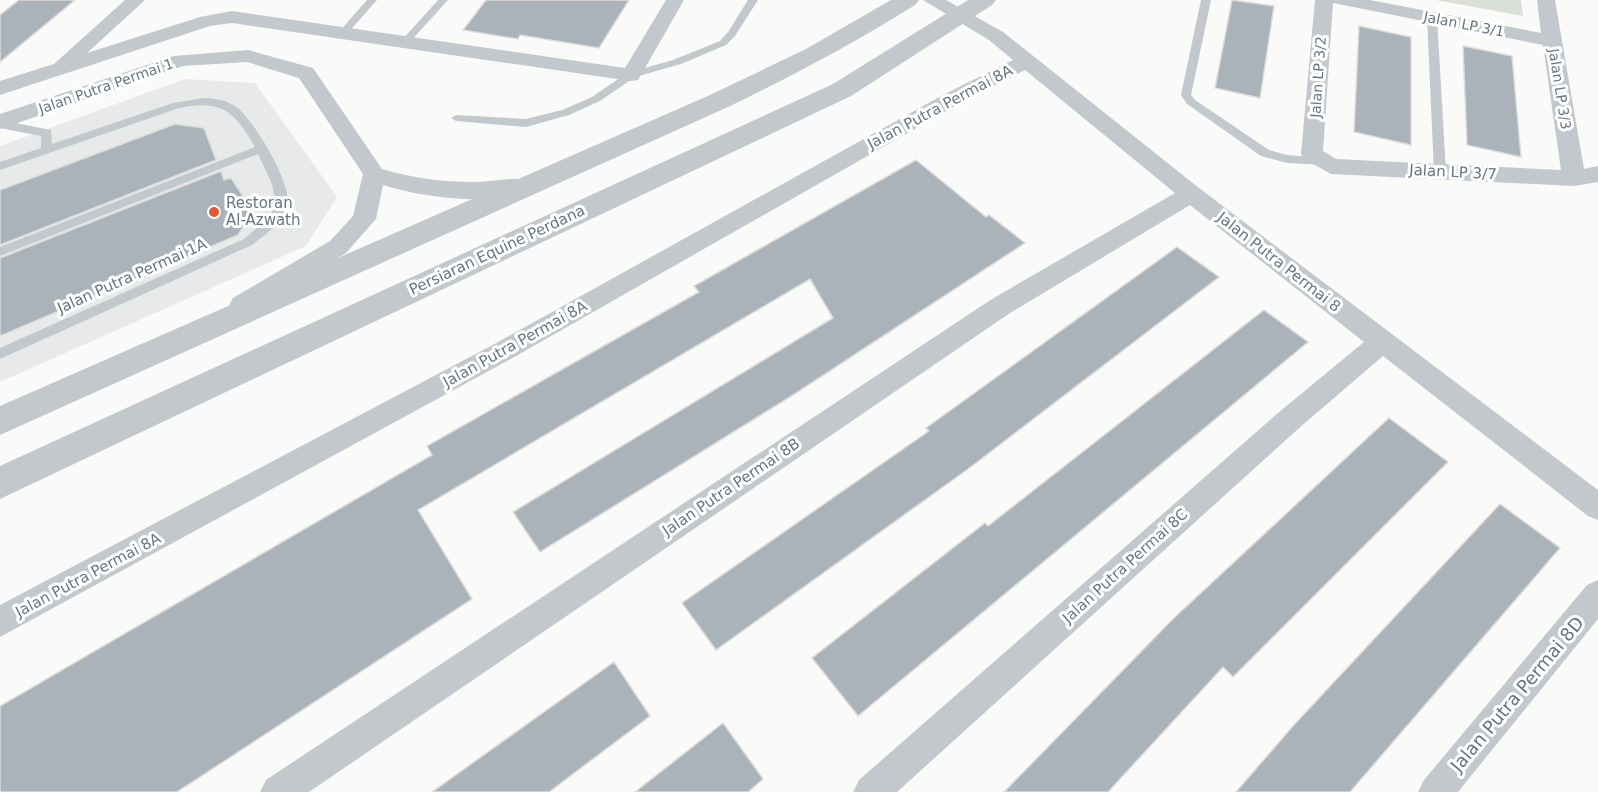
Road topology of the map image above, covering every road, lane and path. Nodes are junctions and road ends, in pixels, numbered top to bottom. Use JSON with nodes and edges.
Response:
{"nodes":[{"id":1,"x":136,"y":0,"type":"edge"},
{"id":2,"x":372,"y":0,"type":"edge"},
{"id":3,"x":443,"y":0,"type":"edge"},
{"id":4,"x":675,"y":0,"type":"edge"},
{"id":5,"x":753,"y":0,"type":"edge"},
{"id":6,"x":907,"y":0,"type":"edge"},
{"id":7,"x":932,"y":0,"type":"edge"},
{"id":8,"x":1206,"y":0,"type":"edge"},
{"id":9,"x":1324,"y":0,"type":"edge"},
{"id":10,"x":1341,"y":0,"type":"edge"},
{"id":11,"x":1546,"y":0,"type":"edge"},
{"id":12,"x":973,"y":8,"type":"edge"},
{"id":13,"x":1432,"y":18,"type":"junction"},
{"id":14,"x":342,"y":34,"type":"junction"},
{"id":15,"x":1552,"y":41,"type":"junction"},
{"id":16,"x":405,"y":42,"type":"junction"},
{"id":17,"x":1027,"y":61,"type":"junction"},
{"id":18,"x":58,"y":70,"type":"junction"},
{"id":19,"x":632,"y":75,"type":"junction"},
{"id":20,"x":0,"y":88,"type":"edge"},
{"id":21,"x":69,"y":98,"type":"junction"},
{"id":22,"x":456,"y":118,"type":"dead end"},
{"id":23,"x":0,"y":123,"type":"edge"},
{"id":24,"x":46,"y":149,"type":"junction"},
{"id":25,"x":261,"y":149,"type":"junction"},
{"id":26,"x":1317,"y":158,"type":"junction"},
{"id":27,"x":0,"y":166,"type":"edge"},
{"id":28,"x":1440,"y":172,"type":"junction"},
{"id":29,"x":374,"y":174,"type":"junction"},
{"id":30,"x":1598,"y":174,"type":"edge"},
{"id":31,"x":1574,"y":178,"type":"junction"},
{"id":32,"x":522,"y":187,"type":"junction"},
{"id":33,"x":1191,"y":194,"type":"junction"},
{"id":34,"x":0,"y":252,"type":"edge"},
{"id":35,"x":1382,"y":342,"type":"junction"},
{"id":36,"x":162,"y":351,"type":"junction"},
{"id":37,"x":0,"y":354,"type":"edge"},
{"id":38,"x":0,"y":421,"type":"edge"},
{"id":39,"x":61,"y":454,"type":"junction"},
{"id":40,"x":0,"y":483,"type":"edge"},
{"id":41,"x":0,"y":491,"type":"edge"},
{"id":42,"x":1598,"y":507,"type":"edge"},
{"id":43,"x":1598,"y":595,"type":"edge"},
{"id":44,"x":0,"y":622,"type":"edge"},
{"id":45,"x":278,"y":792,"type":"edge"},
{"id":46,"x":871,"y":792,"type":"edge"},
{"id":47,"x":1436,"y":792,"type":"edge"}],
"edges":[{"from":1,"to":18,"type":"street"},
{"from":2,"to":14,"type":"lane"},
{"from":3,"to":16,"type":"lane"},
{"from":4,"to":19,"type":"street"},
{"from":5,"to":19,"type":"lane"},
{"from":6,"to":32,"type":"street"},
{"from":7,"to":12,"type":"street","name":"Jalan Putra Permai 8"},
{"from":8,"to":26,"type":"lane"},
{"from":9,"to":26,"type":"street","name":"Jalan LP 3/2"},
{"from":10,"to":13,"type":"street","name":"Jalan LP 3/1"},
{"from":11,"to":15,"type":"street","name":"Jalan LP 3/3"},
{"from":12,"to":17,"type":"street","name":"Jalan Putra Permai 8"},
{"from":12,"to":39,"type":"street","name":"Persiaran Equine Perdana"},
{"from":13,"to":15,"type":"street","name":"Jalan LP 3/1"},
{"from":13,"to":28,"type":"lane"},
{"from":14,"to":16,"type":"street"},
{"from":14,"to":18,"type":"street"},
{"from":15,"to":31,"type":"street","name":"Jalan LP 3/3"},
{"from":16,"to":19,"type":"street"},
{"from":17,"to":33,"type":"street","name":"Jalan Putra Permai 8"},
{"from":17,"to":44,"type":"street","name":"Jalan Putra Permai 8A"},
{"from":18,"to":20,"type":"street"},
{"from":18,"to":21,"type":"street"},
{"from":19,"to":22,"type":"lane"},
{"from":21,"to":23,"type":"street","name":"Jalan Putra Permai 1"},
{"from":21,"to":29,"type":"street","name":"Jalan Putra Permai 1"},
{"from":23,"to":24,"type":"lane"},
{"from":24,"to":25,"type":"lane","name":"Jalan Putra Permai 1A"},
{"from":24,"to":27,"type":"lane","name":"Jalan Putra Permai 1A"},
{"from":25,"to":34,"type":"lane"},
{"from":25,"to":37,"type":"lane","name":"Jalan Putra Permai 1A"},
{"from":26,"to":28,"type":"street","name":"Jalan LP 3/7"},
{"from":28,"to":31,"type":"street","name":"Jalan LP 3/7"},
{"from":29,"to":32,"type":"street"},
{"from":29,"to":36,"type":"street"},
{"from":30,"to":31,"type":"street","name":"Jalan LP 3/7"},
{"from":32,"to":36,"type":"street"},
{"from":33,"to":35,"type":"street","name":"Jalan Putra Permai 8"},
{"from":33,"to":45,"type":"street","name":"Jalan Putra Permai 8B"},
{"from":35,"to":42,"type":"street","name":"Jalan Putra Permai 8"},
{"from":35,"to":46,"type":"street","name":"Jalan Putra Permai 8C"},
{"from":36,"to":38,"type":"street"},
{"from":39,"to":40,"type":"street","name":"Persiaran Equine Perdana"},
{"from":39,"to":41,"type":"street"},
{"from":43,"to":47,"type":"street","name":"Jalan Putra Permai 8D"}]}
